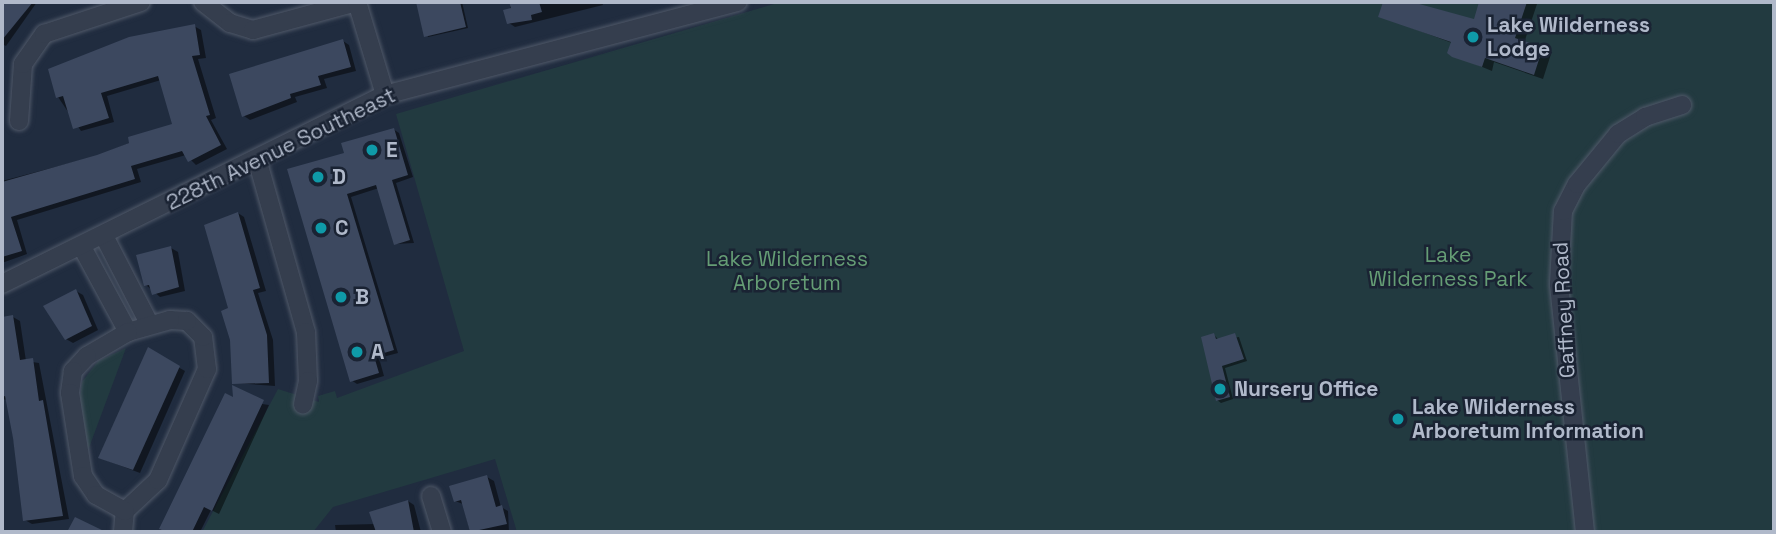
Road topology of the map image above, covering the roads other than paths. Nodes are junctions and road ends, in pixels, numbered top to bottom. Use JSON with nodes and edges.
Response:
{"nodes":[{"id":1,"x":141,"y":2,"type":"edge"},
{"id":2,"x":203,"y":2,"type":"edge"},
{"id":3,"x":357,"y":2,"type":"edge"},
{"id":4,"x":737,"y":2,"type":"edge"},
{"id":5,"x":385,"y":95,"type":"junction"},
{"id":6,"x":1682,"y":105,"type":"dead end"},
{"id":7,"x":19,"y":121,"type":"dead end"},
{"id":8,"x":257,"y":159,"type":"junction"},
{"id":9,"x":104,"y":236,"type":"junction"},
{"id":10,"x":82,"y":247,"type":"junction"},
{"id":11,"x":2,"y":284,"type":"edge"},
{"id":12,"x":150,"y":325,"type":"junction"},
{"id":13,"x":128,"y":332,"type":"junction"},
{"id":14,"x":303,"y":404,"type":"dead end"},
{"id":15,"x":431,"y":496,"type":"dead end"},
{"id":16,"x":125,"y":512,"type":"junction"},
{"id":17,"x":123,"y":532,"type":"edge"},
{"id":18,"x":442,"y":532,"type":"edge"},
{"id":19,"x":1585,"y":532,"type":"edge"}],
"edges":[{"from":1,"to":7,"type":"street"},
{"from":2,"to":3,"type":"street"},
{"from":3,"to":5,"type":"street"},
{"from":4,"to":5,"type":"street","name":"228th Avenue Southeast"},
{"from":5,"to":8,"type":"street","name":"228th Avenue Southeast"},
{"from":6,"to":19,"type":"street","name":"Gaffney Road"},
{"from":8,"to":9,"type":"street","name":"228th Avenue Southeast"},
{"from":8,"to":14,"type":"street"},
{"from":9,"to":10,"type":"street","name":"228th Avenue Southeast"},
{"from":9,"to":12,"type":"street"},
{"from":10,"to":11,"type":"street","name":"228th Avenue Southeast"},
{"from":10,"to":13,"type":"street"},
{"from":12,"to":13,"type":"street"},
{"from":12,"to":16,"type":"street"},
{"from":13,"to":16,"type":"street"},
{"from":15,"to":18,"type":"street"},
{"from":16,"to":17,"type":"street"}]}
